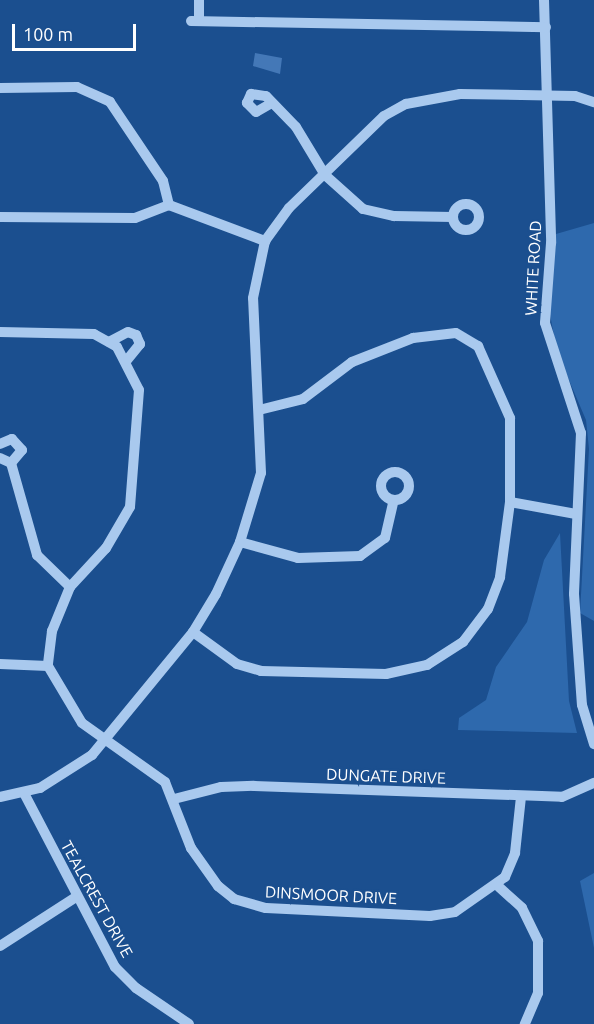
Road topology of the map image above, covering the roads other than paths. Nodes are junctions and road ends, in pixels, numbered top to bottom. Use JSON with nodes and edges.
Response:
{"nodes":[{"id":1,"x":199,"y":0,"type":"edge"},
{"id":2,"x":544,"y":0,"type":"edge"},
{"id":3,"x":546,"y":27,"type":"junction"},
{"id":4,"x":0,"y":88,"type":"edge"},
{"id":5,"x":549,"y":98,"type":"junction"},
{"id":6,"x":594,"y":102,"type":"edge"},
{"id":7,"x":270,"y":105,"type":"dead end"},
{"id":8,"x":325,"y":175,"type":"junction"},
{"id":9,"x":169,"y":205,"type":"junction"},
{"id":10,"x":0,"y":217,"type":"edge"},
{"id":11,"x":453,"y":217,"type":"dead end"},
{"id":12,"x":265,"y":241,"type":"junction"},
{"id":13,"x":0,"y":333,"type":"edge"},
{"id":14,"x":113,"y":344,"type":"junction"},
{"id":15,"x":126,"y":361,"type":"junction"},
{"id":16,"x":259,"y":410,"type":"junction"},
{"id":17,"x":0,"y":444,"type":"edge"},
{"id":18,"x":0,"y":458,"type":"edge"},
{"id":19,"x":11,"y":463,"type":"junction"},
{"id":20,"x":394,"y":500,"type":"dead end"},
{"id":21,"x":510,"y":502,"type":"junction"},
{"id":22,"x":576,"y":514,"type":"junction"},
{"id":23,"x":240,"y":542,"type":"junction"},
{"id":24,"x":70,"y":587,"type":"junction"},
{"id":25,"x":193,"y":632,"type":"junction"},
{"id":26,"x":0,"y":664,"type":"edge"},
{"id":27,"x":48,"y":666,"type":"junction"},
{"id":28,"x":108,"y":739,"type":"junction"},
{"id":29,"x":594,"y":744,"type":"edge"},
{"id":30,"x":594,"y":783,"type":"edge"},
{"id":31,"x":25,"y":795,"type":"junction"},
{"id":32,"x":0,"y":797,"type":"edge"},
{"id":33,"x":521,"y":797,"type":"junction"},
{"id":34,"x":174,"y":799,"type":"junction"},
{"id":35,"x":499,"y":887,"type":"junction"},
{"id":36,"x":76,"y":897,"type":"junction"},
{"id":37,"x":0,"y":946,"type":"edge"},
{"id":38,"x":189,"y":1024,"type":"edge"},
{"id":39,"x":525,"y":1024,"type":"edge"}],
"edges":[{"from":1,"to":3,"type":"street"},
{"from":2,"to":3,"type":"street","name":"WHITE ROAD"},
{"from":3,"to":5,"type":"street","name":"WHITE ROAD"},
{"from":4,"to":9,"type":"street"},
{"from":5,"to":6,"type":"street"},
{"from":5,"to":8,"type":"street"},
{"from":5,"to":22,"type":"street","name":"WHITE ROAD"},
{"from":7,"to":8,"type":"street"},
{"from":8,"to":11,"type":"street"},
{"from":8,"to":12,"type":"street"},
{"from":9,"to":10,"type":"street"},
{"from":9,"to":12,"type":"street"},
{"from":12,"to":16,"type":"street"},
{"from":13,"to":14,"type":"street"},
{"from":14,"to":15,"type":"street"},
{"from":14,"to":15,"type":"street"},
{"from":15,"to":24,"type":"street"},
{"from":16,"to":21,"type":"street"},
{"from":16,"to":23,"type":"street"},
{"from":17,"to":19,"type":"street"},
{"from":18,"to":19,"type":"street"},
{"from":19,"to":24,"type":"street"},
{"from":20,"to":23,"type":"street"},
{"from":21,"to":22,"type":"street"},
{"from":21,"to":25,"type":"street"},
{"from":22,"to":29,"type":"street","name":"WHITE ROAD"},
{"from":23,"to":25,"type":"street"},
{"from":24,"to":27,"type":"street"},
{"from":25,"to":28,"type":"street"},
{"from":26,"to":27,"type":"street"},
{"from":27,"to":28,"type":"street","name":"DINSMOOR DRIVE"},
{"from":28,"to":31,"type":"street"},
{"from":28,"to":34,"type":"street","name":"DINSMOOR DRIVE"},
{"from":30,"to":33,"type":"street","name":"DUNGATE DRIVE"},
{"from":31,"to":32,"type":"street"},
{"from":31,"to":36,"type":"street","name":"TEALCREST DRIVE"},
{"from":33,"to":34,"type":"street","name":"DUNGATE DRIVE"},
{"from":33,"to":35,"type":"street"},
{"from":34,"to":35,"type":"street","name":"DINSMOOR DRIVE"},
{"from":35,"to":39,"type":"street"},
{"from":36,"to":37,"type":"street"},
{"from":36,"to":38,"type":"street","name":"TEALCREST DRIVE"}]}
